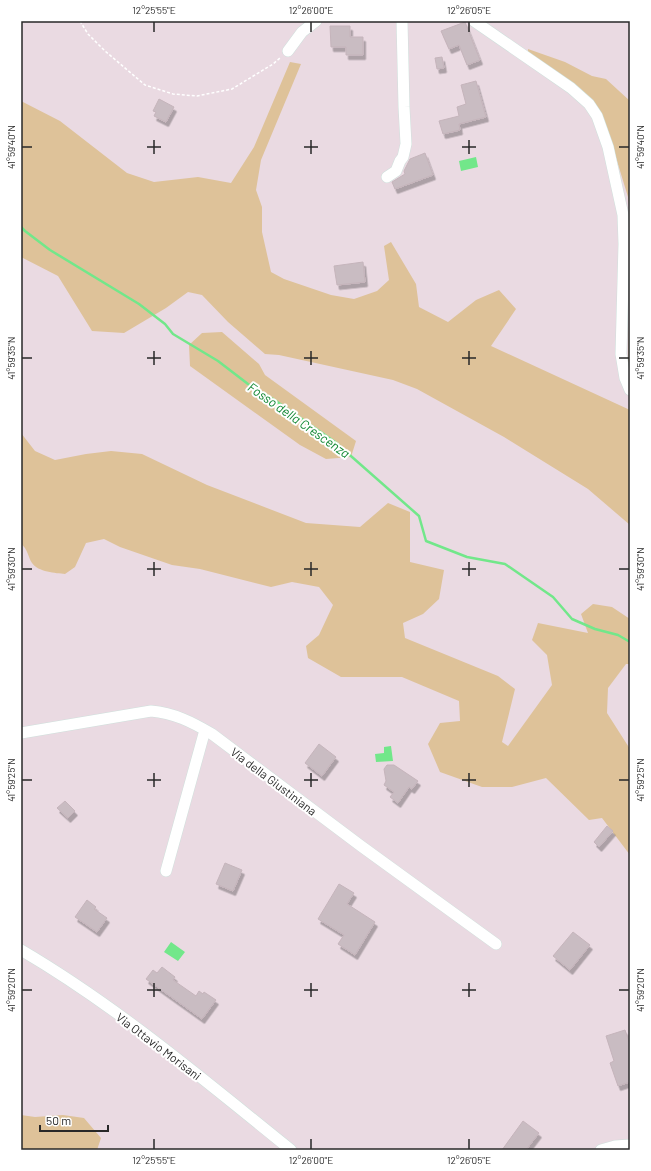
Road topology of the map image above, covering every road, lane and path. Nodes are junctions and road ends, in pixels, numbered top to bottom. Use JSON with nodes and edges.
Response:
{"nodes":[{"id":1,"x":80,"y":21,"type":"edge"},
{"id":2,"x":316,"y":21,"type":"edge"},
{"id":3,"x":402,"y":21,"type":"edge"},
{"id":4,"x":474,"y":21,"type":"edge"},
{"id":5,"x":288,"y":50,"type":"joint"},
{"id":6,"x":387,"y":177,"type":"dead end"},
{"id":7,"x":630,"y":390,"type":"edge"},
{"id":8,"x":205,"y":730,"type":"junction"},
{"id":9,"x":21,"y":733,"type":"edge"},
{"id":10,"x":166,"y":870,"type":"dead end"},
{"id":11,"x":496,"y":944,"type":"dead end"},
{"id":12,"x":21,"y":950,"type":"edge"},
{"id":13,"x":630,"y":1145,"type":"edge"},
{"id":14,"x":291,"y":1150,"type":"edge"},
{"id":15,"x":601,"y":1150,"type":"edge"}],
"edges":[{"from":1,"to":5,"type":"path"},
{"from":2,"to":5,"type":"street"},
{"from":3,"to":6,"type":"street"},
{"from":4,"to":7,"type":"street"},
{"from":8,"to":9,"type":"street","name":"Via della Giustiniana"},
{"from":8,"to":10,"type":"street"},
{"from":8,"to":11,"type":"street","name":"Via della Giustiniana"},
{"from":12,"to":14,"type":"street","name":"Via Ottavio Morisani"},
{"from":13,"to":15,"type":"street"}]}
